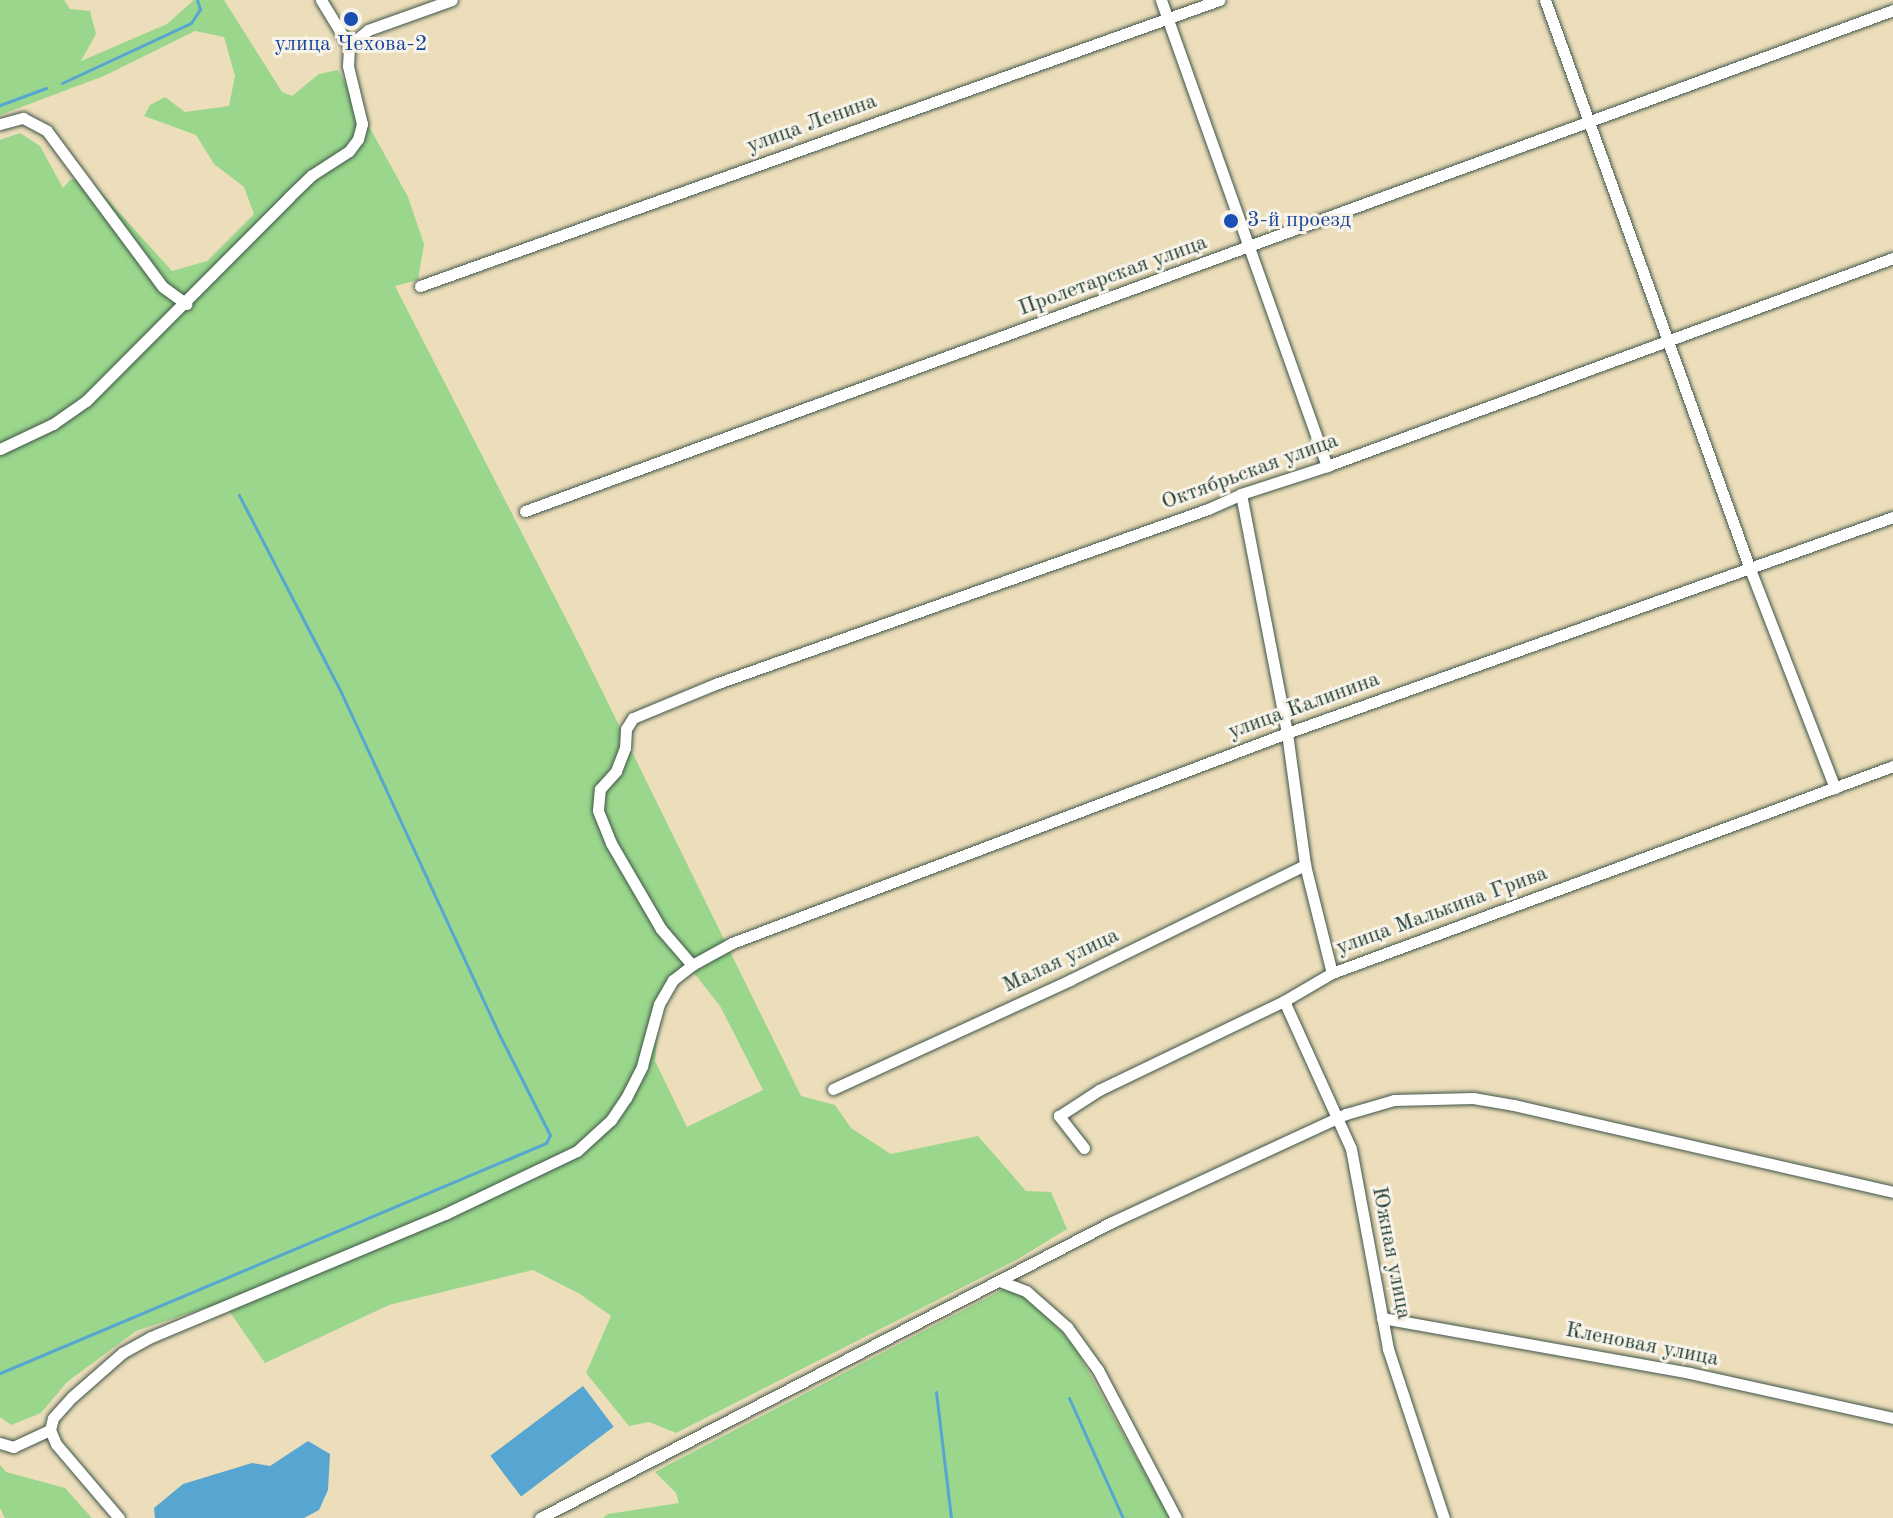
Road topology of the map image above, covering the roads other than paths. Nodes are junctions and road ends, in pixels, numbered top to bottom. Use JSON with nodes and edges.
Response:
{"nodes":[{"id":1,"x":321,"y":0,"type":"edge"},
{"id":2,"x":452,"y":0,"type":"edge"},
{"id":3,"x":1161,"y":0,"type":"edge"},
{"id":4,"x":1219,"y":0,"type":"edge"},
{"id":5,"x":1545,"y":0,"type":"edge"},
{"id":6,"x":1893,"y":10,"type":"edge"},
{"id":7,"x":1167,"y":17,"type":"junction"},
{"id":8,"x":349,"y":46,"type":"junction"},
{"id":9,"x":1591,"y":123,"type":"junction"},
{"id":10,"x":0,"y":124,"type":"edge"},
{"id":11,"x":1249,"y":248,"type":"junction"},
{"id":12,"x":1893,"y":258,"type":"edge"},
{"id":13,"x":420,"y":286,"type":"dead end"},
{"id":14,"x":186,"y":304,"type":"junction"},
{"id":15,"x":1668,"y":339,"type":"junction"},
{"id":16,"x":0,"y":449,"type":"edge"},
{"id":17,"x":1327,"y":466,"type":"junction"},
{"id":18,"x":1241,"y":494,"type":"junction"},
{"id":19,"x":525,"y":511,"type":"dead end"},
{"id":20,"x":1893,"y":517,"type":"edge"},
{"id":21,"x":1750,"y":569,"type":"junction"},
{"id":22,"x":1287,"y":733,"type":"junction"},
{"id":23,"x":1893,"y":766,"type":"edge"},
{"id":24,"x":1835,"y":788,"type":"junction"},
{"id":25,"x":1305,"y":865,"type":"junction"},
{"id":26,"x":692,"y":965,"type":"junction"},
{"id":27,"x":1332,"y":973,"type":"junction"},
{"id":28,"x":1284,"y":1001,"type":"junction"},
{"id":29,"x":833,"y":1089,"type":"dead end"},
{"id":30,"x":1338,"y":1117,"type":"junction"},
{"id":31,"x":1084,"y":1148,"type":"dead end"},
{"id":32,"x":1893,"y":1192,"type":"edge"},
{"id":33,"x":1000,"y":1281,"type":"junction"},
{"id":34,"x":1382,"y":1318,"type":"junction"},
{"id":35,"x":1893,"y":1418,"type":"edge"},
{"id":36,"x":50,"y":1430,"type":"junction"},
{"id":37,"x":0,"y":1443,"type":"edge"},
{"id":38,"x":13,"y":1447,"type":"junction"},
{"id":39,"x":0,"y":1452,"type":"edge"},
{"id":40,"x":119,"y":1518,"type":"edge"},
{"id":41,"x":540,"y":1518,"type":"edge"},
{"id":42,"x":1176,"y":1518,"type":"edge"},
{"id":43,"x":1444,"y":1518,"type":"edge"}],
"edges":[{"from":1,"to":8,"type":"street"},
{"from":2,"to":8,"type":"street"},
{"from":3,"to":7,"type":"street"},
{"from":4,"to":7,"type":"street","name":"улица Ленина"},
{"from":5,"to":9,"type":"street"},
{"from":6,"to":9,"type":"street","name":"Пролетарская улица"},
{"from":7,"to":11,"type":"street"},
{"from":7,"to":13,"type":"street","name":"улица Ленина"},
{"from":8,"to":14,"type":"street"},
{"from":9,"to":11,"type":"street","name":"Пролетарская улица"},
{"from":9,"to":15,"type":"street"},
{"from":10,"to":14,"type":"street"},
{"from":11,"to":17,"type":"street"},
{"from":11,"to":19,"type":"street","name":"Пролетарская улица"},
{"from":12,"to":15,"type":"street","name":"Октябрьская улица"},
{"from":14,"to":16,"type":"street"},
{"from":15,"to":17,"type":"street","name":"Октябрьская улица"},
{"from":15,"to":21,"type":"street"},
{"from":17,"to":18,"type":"street","name":"Октябрьская улица"},
{"from":18,"to":22,"type":"street"},
{"from":18,"to":26,"type":"street","name":"Октябрьская улица"},
{"from":20,"to":21,"type":"street","name":"улица Калинина"},
{"from":21,"to":22,"type":"street","name":"улица Калинина"},
{"from":21,"to":24,"type":"street"},
{"from":22,"to":25,"type":"street"},
{"from":22,"to":26,"type":"street","name":"улица Калинина"},
{"from":23,"to":24,"type":"street","name":"улица Малькина Грива"},
{"from":24,"to":27,"type":"street","name":"улица Малькина Грива"},
{"from":25,"to":27,"type":"street"},
{"from":25,"to":29,"type":"street","name":"Малая улица"},
{"from":26,"to":36,"type":"street","name":"улица Калинина"},
{"from":27,"to":28,"type":"street","name":"улица Малькина Грива"},
{"from":28,"to":30,"type":"street","name":"Южная улица"},
{"from":28,"to":31,"type":"street","name":"улица Малькина Грива"},
{"from":30,"to":32,"type":"street"},
{"from":30,"to":33,"type":"street"},
{"from":30,"to":34,"type":"street","name":"Южная улица"},
{"from":33,"to":41,"type":"street"},
{"from":33,"to":42,"type":"street"},
{"from":34,"to":35,"type":"street","name":"Кленовая улица"},
{"from":34,"to":43,"type":"street","name":"Южная улица"},
{"from":36,"to":38,"type":"street"},
{"from":36,"to":40,"type":"street"},
{"from":37,"to":38,"type":"street"},
{"from":38,"to":39,"type":"street"}]}
